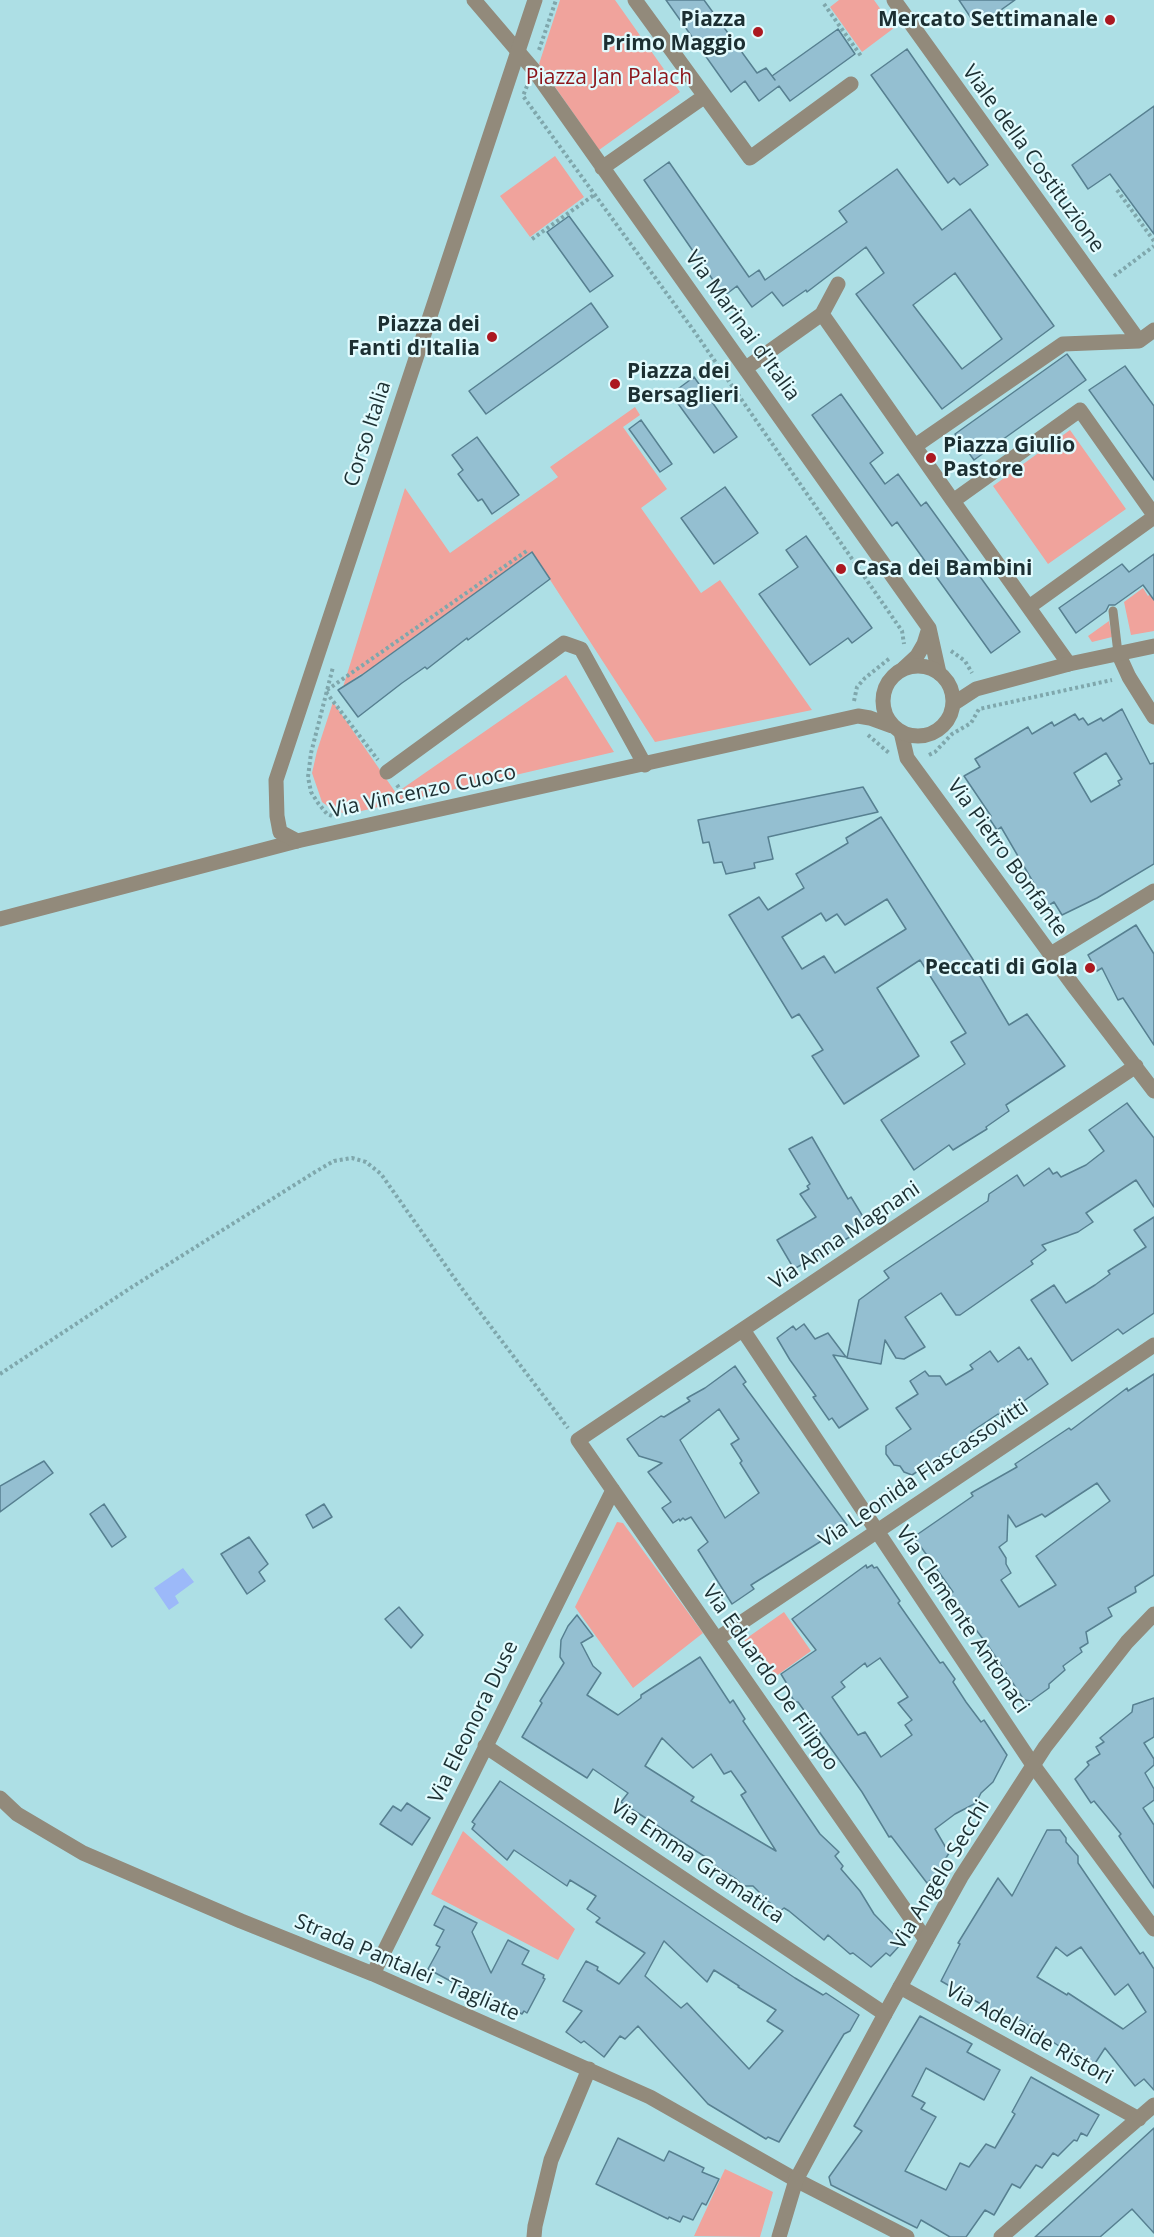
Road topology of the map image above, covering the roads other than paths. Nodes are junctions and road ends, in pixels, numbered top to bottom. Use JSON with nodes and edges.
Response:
{"nodes":[{"id":1,"x":474,"y":0,"type":"edge"},
{"id":2,"x":535,"y":0,"type":"edge"},
{"id":3,"x":635,"y":0,"type":"edge"},
{"id":4,"x":894,"y":0,"type":"edge"},
{"id":5,"x":518,"y":51,"type":"junction"},
{"id":6,"x":851,"y":84,"type":"dead end"},
{"id":7,"x":705,"y":96,"type":"junction"},
{"id":8,"x":602,"y":168,"type":"junction"},
{"id":9,"x":838,"y":284,"type":"dead end"},
{"id":10,"x":822,"y":314,"type":"junction"},
{"id":11,"x":1154,"y":330,"type":"edge"},
{"id":12,"x":1139,"y":341,"type":"junction"},
{"id":13,"x":746,"y":368,"type":"junction"},
{"id":14,"x":915,"y":446,"type":"junction"},
{"id":15,"x":953,"y":501,"type":"junction"},
{"id":16,"x":1154,"y":516,"type":"edge"},
{"id":17,"x":1029,"y":607,"type":"junction"},
{"id":18,"x":1113,"y":611,"type":"dead end"},
{"id":19,"x":929,"y":628,"type":"junction"},
{"id":20,"x":1154,"y":646,"type":"edge"},
{"id":21,"x":1118,"y":653,"type":"junction"},
{"id":22,"x":1069,"y":664,"type":"junction"},
{"id":23,"x":904,"y":668,"type":"junction"},
{"id":24,"x":943,"y":677,"type":"junction"},
{"id":25,"x":975,"y":682,"type":"junction"},
{"id":26,"x":883,"y":695,"type":"junction"},
{"id":27,"x":953,"y":704,"type":"junction"},
{"id":28,"x":856,"y":711,"type":"junction"},
{"id":29,"x":1154,"y":717,"type":"edge"},
{"id":30,"x":897,"y":729,"type":"junction"},
{"id":31,"x":645,"y":765,"type":"junction"},
{"id":32,"x":387,"y":771,"type":"road end"},
{"id":33,"x":297,"y":842,"type":"junction"},
{"id":34,"x":1154,"y":891,"type":"edge"},
{"id":35,"x":0,"y":920,"type":"edge"},
{"id":36,"x":1051,"y":954,"type":"junction"},
{"id":37,"x":1136,"y":1066,"type":"junction"},
{"id":38,"x":1154,"y":1090,"type":"edge"},
{"id":39,"x":743,"y":1330,"type":"junction"},
{"id":40,"x":1154,"y":1345,"type":"edge"},
{"id":41,"x":578,"y":1440,"type":"joint"},
{"id":42,"x":613,"y":1490,"type":"junction"},
{"id":43,"x":877,"y":1530,"type":"junction"},
{"id":44,"x":1152,"y":1621,"type":"edge"},
{"id":45,"x":717,"y":1639,"type":"junction"},
{"id":46,"x":485,"y":1746,"type":"junction"},
{"id":47,"x":1033,"y":1765,"type":"junction"},
{"id":48,"x":0,"y":1798,"type":"edge"},
{"id":49,"x":1154,"y":1929,"type":"edge"},
{"id":50,"x":926,"y":1940,"type":"junction"},
{"id":51,"x":373,"y":1974,"type":"junction"},
{"id":52,"x":900,"y":1987,"type":"junction"},
{"id":53,"x":885,"y":2014,"type":"junction"},
{"id":54,"x":589,"y":2069,"type":"junction"},
{"id":55,"x":1154,"y":2105,"type":"edge"},
{"id":56,"x":1138,"y":2119,"type":"junction"},
{"id":57,"x":796,"y":2180,"type":"junction"},
{"id":58,"x":534,"y":2237,"type":"edge"},
{"id":59,"x":778,"y":2237,"type":"edge"},
{"id":60,"x":907,"y":2237,"type":"edge"},
{"id":61,"x":1001,"y":2237,"type":"edge"}],
"edges":[{"from":1,"to":5,"type":"street","name":"Via Marinai d'Italia"},
{"from":2,"to":5,"type":"street","name":"Corso Italia"},
{"from":3,"to":7,"type":"street"},
{"from":4,"to":12,"type":"street","name":"Viale della Costituzione"},
{"from":5,"to":8,"type":"street","name":"Via Marinai d'Italia"},
{"from":5,"to":33,"type":"street","name":"Corso Italia"},
{"from":6,"to":7,"type":"street"},
{"from":7,"to":8,"type":"street"},
{"from":8,"to":13,"type":"street","name":"Via Marinai d'Italia"},
{"from":9,"to":10,"type":"street"},
{"from":10,"to":13,"type":"street"},
{"from":10,"to":14,"type":"street"},
{"from":11,"to":12,"type":"street"},
{"from":12,"to":14,"type":"street"},
{"from":13,"to":19,"type":"street","name":"Via Marinai d'Italia"},
{"from":14,"to":15,"type":"street"},
{"from":15,"to":16,"type":"street"},
{"from":15,"to":17,"type":"street"},
{"from":16,"to":17,"type":"street"},
{"from":17,"to":22,"type":"street"},
{"from":18,"to":21,"type":"lane"},
{"from":19,"to":23,"type":"street"},
{"from":19,"to":24,"type":"street","name":"Via Marinai d'Italia"},
{"from":20,"to":21,"type":"street"},
{"from":21,"to":22,"type":"street"},
{"from":21,"to":29,"type":"street"},
{"from":22,"to":25,"type":"street"},
{"from":23,"to":24,"type":"street"},
{"from":23,"to":26,"type":"street"},
{"from":24,"to":25,"type":"street"},
{"from":24,"to":27,"type":"street"},
{"from":25,"to":27,"type":"street"},
{"from":26,"to":28,"type":"street","name":"Via Vincenzo Cuoco"},
{"from":26,"to":30,"type":"street"},
{"from":27,"to":30,"type":"street"},
{"from":28,"to":30,"type":"street","name":"Via Vincenzo Cuoco"},
{"from":28,"to":31,"type":"street","name":"Via Vincenzo Cuoco"},
{"from":30,"to":36,"type":"street","name":"Via Pietro Bonfante"},
{"from":31,"to":32,"type":"street"},
{"from":31,"to":33,"type":"street","name":"Via Vincenzo Cuoco"},
{"from":33,"to":35,"type":"street","name":"Via Vincenzo Cuoco"},
{"from":34,"to":36,"type":"street"},
{"from":36,"to":37,"type":"street","name":"Via Pietro Bonfante"},
{"from":37,"to":38,"type":"street","name":"Via Pietro Bonfante"},
{"from":37,"to":39,"type":"street","name":"Via Anna Magnani"},
{"from":39,"to":41,"type":"street","name":"Via Anna Magnani"},
{"from":39,"to":43,"type":"street","name":"Via Clemente Antonaci"},
{"from":40,"to":43,"type":"street","name":"Via Leonida Flascassovitti"},
{"from":41,"to":42,"type":"street","name":"Via Eduardo De Filippo"},
{"from":42,"to":45,"type":"street","name":"Via Eduardo De Filippo"},
{"from":42,"to":46,"type":"street","name":"Via Eleonora Duse"},
{"from":43,"to":45,"type":"street","name":"Via Leonida Flascassovitti"},
{"from":43,"to":47,"type":"street","name":"Via Clemente Antonaci"},
{"from":44,"to":47,"type":"street","name":"Via Angelo Secchi"},
{"from":45,"to":50,"type":"street","name":"Via Eduardo De Filippo"},
{"from":46,"to":51,"type":"street","name":"Via Eleonora Duse"},
{"from":46,"to":53,"type":"street","name":"Via Emma Gramatica"},
{"from":47,"to":49,"type":"street","name":"Via Clemente Antonaci"},
{"from":47,"to":50,"type":"street","name":"Via Angelo Secchi"},
{"from":48,"to":51,"type":"street","name":"Strada Pantalei - Tagliate"},
{"from":50,"to":52,"type":"street","name":"Via Angelo Secchi"},
{"from":51,"to":54,"type":"street","name":"Strada Pantalei - Tagliate"},
{"from":52,"to":53,"type":"street","name":"Via Angelo Secchi"},
{"from":52,"to":56,"type":"street","name":"Via Adelaide Ristori"},
{"from":53,"to":57,"type":"street","name":"Via Angelo Secchi"},
{"from":54,"to":57,"type":"street","name":"Strada Pantalei - Tagliate"},
{"from":54,"to":58,"type":"street"},
{"from":55,"to":56,"type":"street"},
{"from":56,"to":61,"type":"street"},
{"from":57,"to":59,"type":"street","name":"Via Angelo Secchi"},
{"from":57,"to":60,"type":"street","name":"Strada Pantalei - Tagliate"}]}
